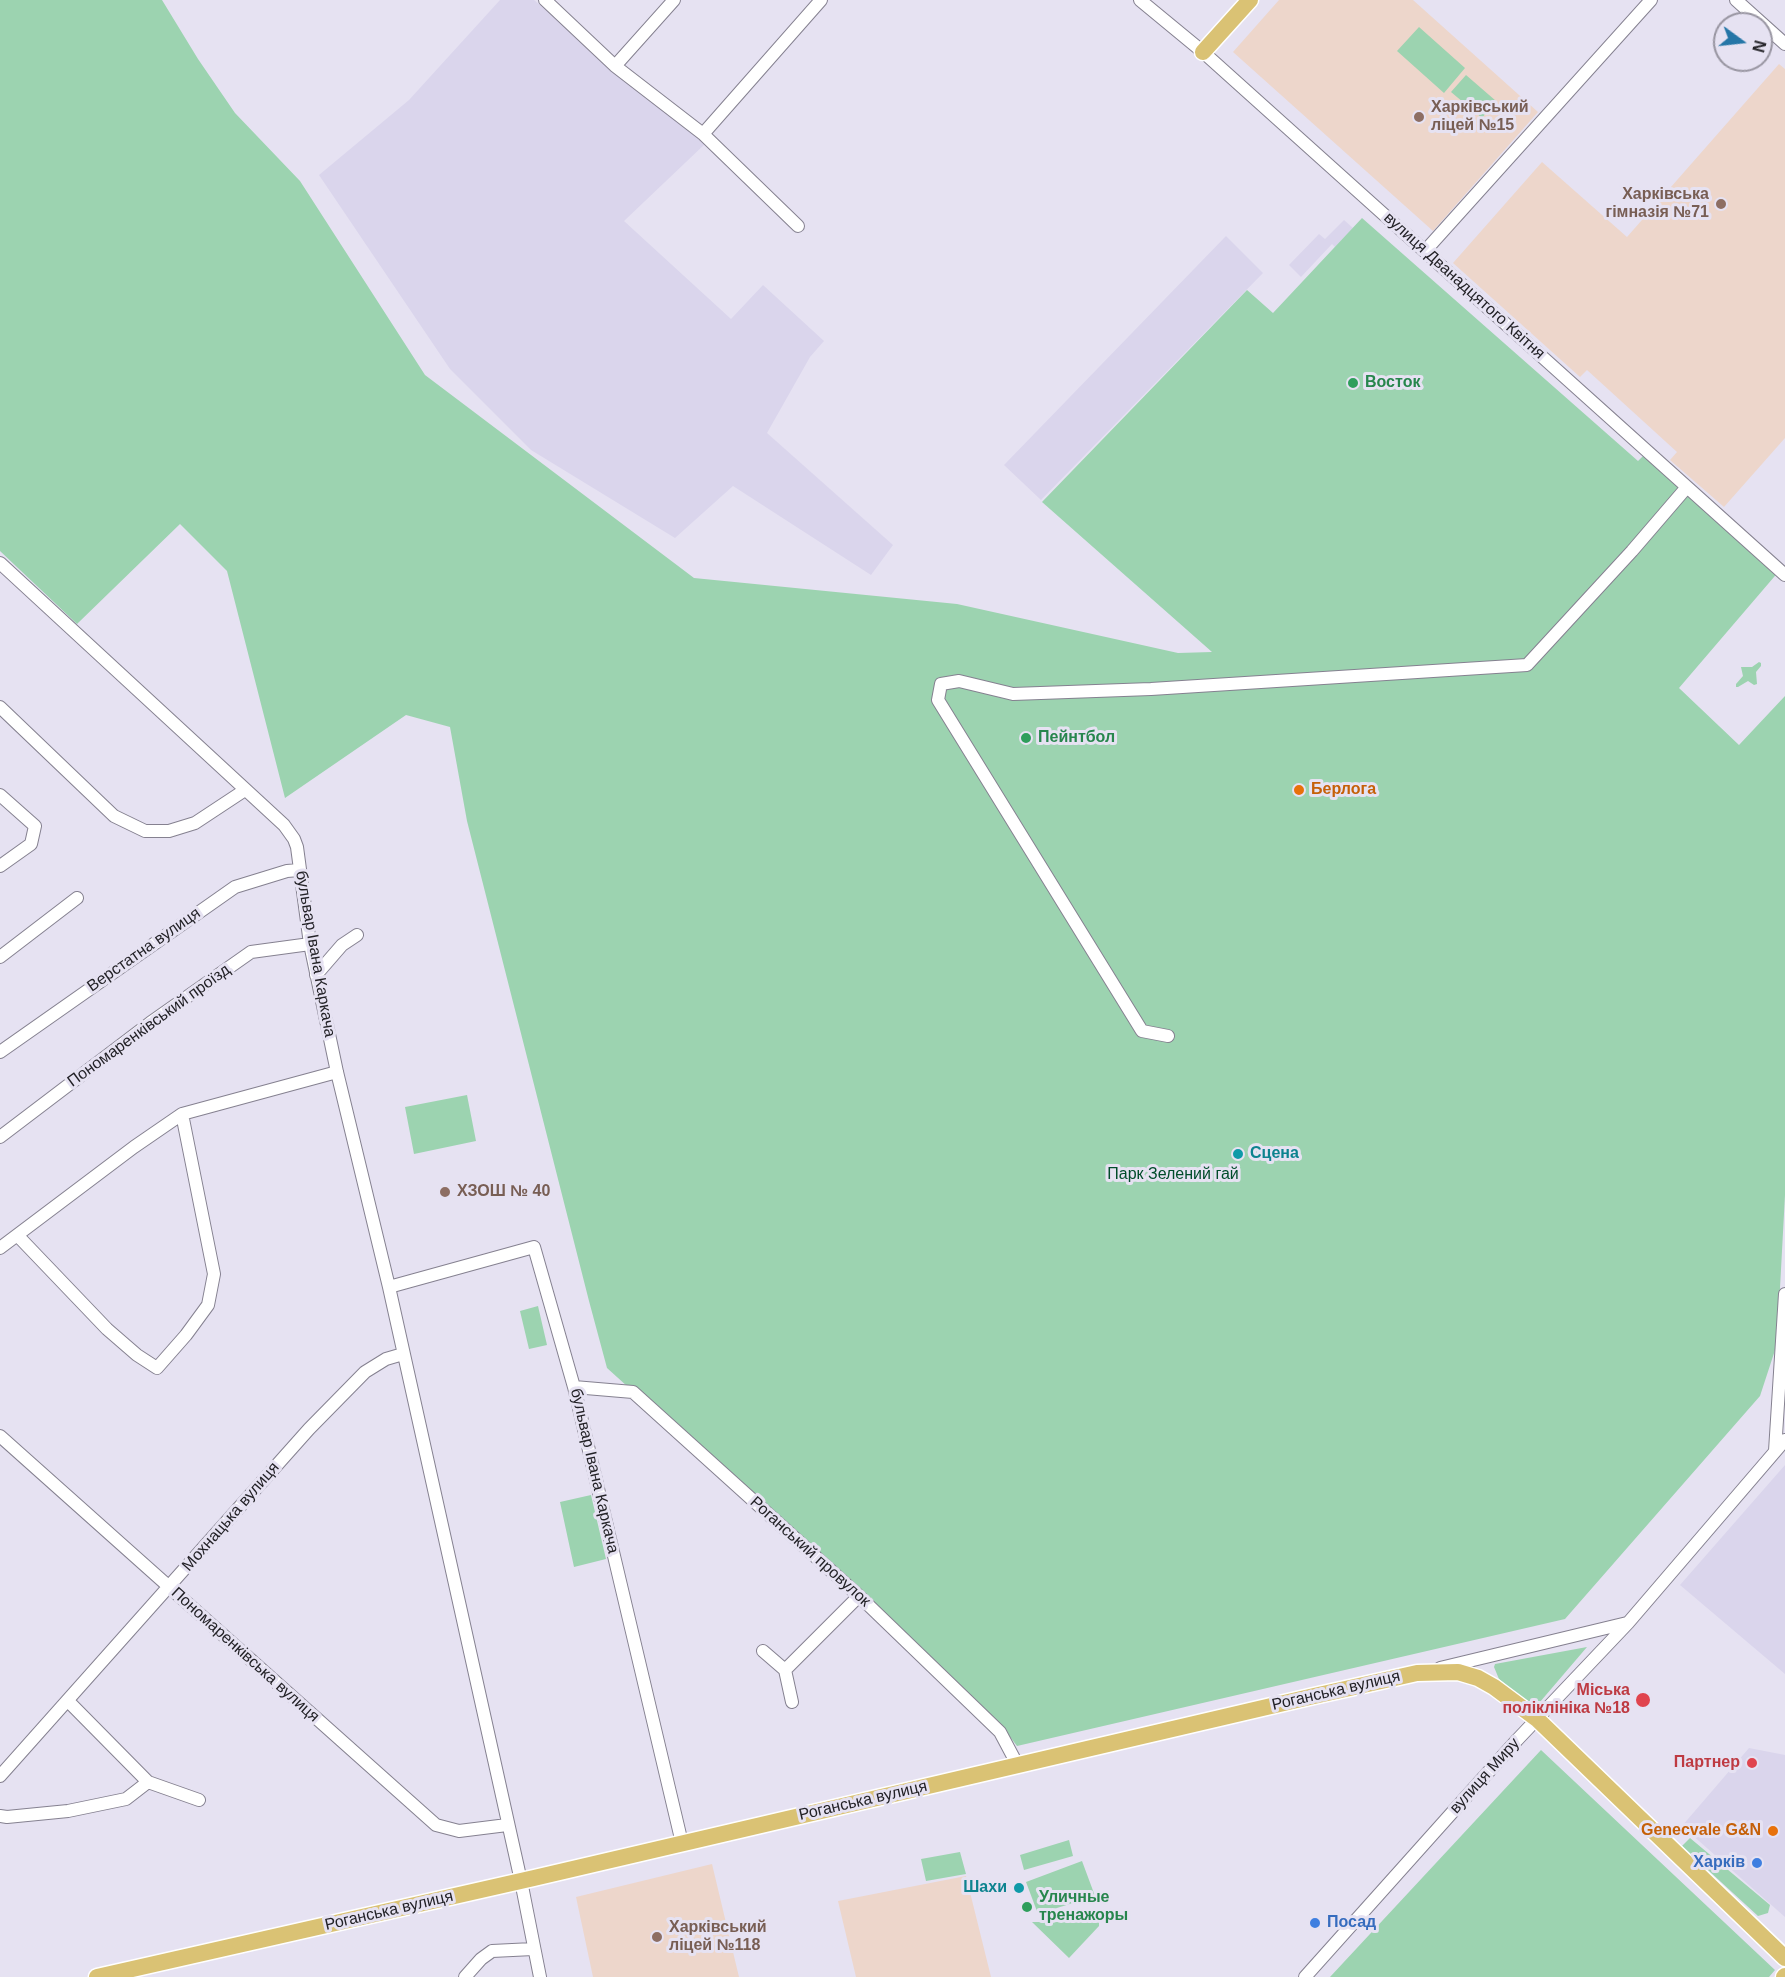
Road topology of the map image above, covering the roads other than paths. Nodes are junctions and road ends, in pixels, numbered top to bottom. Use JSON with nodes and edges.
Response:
{"nodes":[{"id":1,"x":545,"y":0,"type":"edge"},
{"id":2,"x":674,"y":0,"type":"edge"},
{"id":3,"x":821,"y":0,"type":"edge"},
{"id":4,"x":1140,"y":0,"type":"edge"},
{"id":5,"x":1250,"y":0,"type":"edge"},
{"id":6,"x":1651,"y":0,"type":"edge"},
{"id":7,"x":1736,"y":0,"type":"edge"},
{"id":8,"x":1785,"y":44,"type":"edge"},
{"id":9,"x":1203,"y":52,"type":"junction"},
{"id":10,"x":615,"y":66,"type":"junction"},
{"id":11,"x":703,"y":134,"type":"junction"},
{"id":12,"x":798,"y":226,"type":"dead end"},
{"id":13,"x":1425,"y":251,"type":"junction"},
{"id":14,"x":1687,"y":487,"type":"junction"},
{"id":15,"x":0,"y":563,"type":"edge"},
{"id":16,"x":1785,"y":575,"type":"edge"},
{"id":17,"x":0,"y":707,"type":"edge"},
{"id":18,"x":245,"y":790,"type":"junction"},
{"id":19,"x":0,"y":795,"type":"edge"},
{"id":20,"x":0,"y":866,"type":"edge"},
{"id":21,"x":299,"y":870,"type":"junction"},
{"id":22,"x":77,"y":898,"type":"dead end"},
{"id":23,"x":357,"y":935,"type":"dead end"},
{"id":24,"x":309,"y":944,"type":"junction"},
{"id":25,"x":0,"y":957,"type":"edge"},
{"id":26,"x":316,"y":975,"type":"junction"},
{"id":27,"x":1168,"y":1036,"type":"dead end"},
{"id":28,"x":2,"y":1048,"type":"edge"},
{"id":29,"x":338,"y":1072,"type":"junction"},
{"id":30,"x":182,"y":1114,"type":"junction"},
{"id":31,"x":0,"y":1137,"type":"edge"},
{"id":32,"x":18,"y":1236,"type":"junction"},
{"id":33,"x":0,"y":1248,"type":"edge"},
{"id":34,"x":389,"y":1287,"type":"junction"},
{"id":35,"x":1785,"y":1294,"type":"edge"},
{"id":36,"x":403,"y":1354,"type":"junction"},
{"id":37,"x":574,"y":1387,"type":"junction"},
{"id":38,"x":0,"y":1436,"type":"edge"},
{"id":39,"x":1785,"y":1440,"type":"edge"},
{"id":40,"x":1774,"y":1451,"type":"junction"},
{"id":41,"x":169,"y":1588,"type":"junction"},
{"id":42,"x":859,"y":1596,"type":"junction"},
{"id":43,"x":1628,"y":1623,"type":"junction"},
{"id":44,"x":763,"y":1651,"type":"dead end"},
{"id":45,"x":785,"y":1670,"type":"junction"},
{"id":46,"x":1417,"y":1673,"type":"junction"},
{"id":47,"x":68,"y":1701,"type":"junction"},
{"id":48,"x":792,"y":1702,"type":"dead end"},
{"id":49,"x":1537,"y":1719,"type":"junction"},
{"id":50,"x":1017,"y":1764,"type":"junction"},
{"id":51,"x":0,"y":1776,"type":"edge"},
{"id":52,"x":147,"y":1782,"type":"junction"},
{"id":53,"x":199,"y":1800,"type":"dead end"},
{"id":54,"x":0,"y":1816,"type":"edge"},
{"id":55,"x":507,"y":1825,"type":"junction"},
{"id":56,"x":682,"y":1843,"type":"junction"},
{"id":57,"x":521,"y":1881,"type":"junction"},
{"id":58,"x":533,"y":1949,"type":"junction"},
{"id":59,"x":1785,"y":1958,"type":"edge"},
{"id":60,"x":97,"y":1977,"type":"edge"},
{"id":61,"x":465,"y":1977,"type":"edge"},
{"id":62,"x":540,"y":1977,"type":"edge"},
{"id":63,"x":1305,"y":1977,"type":"edge"}],
"edges":[{"from":1,"to":10,"type":"street"},
{"from":2,"to":10,"type":"street"},
{"from":3,"to":11,"type":"street"},
{"from":4,"to":9,"type":"street","name":"вулиця Дванадцятого Квітня"},
{"from":5,"to":9,"type":"main road"},
{"from":6,"to":13,"type":"street"},
{"from":7,"to":8,"type":"street"},
{"from":9,"to":13,"type":"street","name":"вулиця Дванадцятого Квітня"},
{"from":10,"to":11,"type":"street"},
{"from":11,"to":12,"type":"street"},
{"from":13,"to":14,"type":"street","name":"вулиця Дванадцятого Квітня"},
{"from":14,"to":16,"type":"street","name":"вулиця Дванадцятого Квітня"},
{"from":14,"to":27,"type":"street"},
{"from":15,"to":18,"type":"street","name":"бульвар Івана Каркача"},
{"from":17,"to":18,"type":"street"},
{"from":18,"to":21,"type":"street","name":"бульвар Івана Каркача"},
{"from":19,"to":20,"type":"street"},
{"from":21,"to":24,"type":"street","name":"бульвар Івана Каркача"},
{"from":21,"to":28,"type":"street","name":"Верстатна вулиця"},
{"from":22,"to":25,"type":"street"},
{"from":23,"to":26,"type":"street"},
{"from":24,"to":26,"type":"street","name":"бульвар Івана Каркача"},
{"from":24,"to":31,"type":"street","name":"Пономаренківський проїзд"},
{"from":26,"to":29,"type":"street","name":"бульвар Івана Каркача"},
{"from":29,"to":30,"type":"street"},
{"from":29,"to":34,"type":"street","name":"бульвар Івана Каркача"},
{"from":30,"to":32,"type":"street"},
{"from":30,"to":32,"type":"street"},
{"from":32,"to":33,"type":"street"},
{"from":34,"to":36,"type":"street","name":"бульвар Івана Каркача"},
{"from":34,"to":37,"type":"street","name":"бульвар Івана Каркача"},
{"from":35,"to":40,"type":"street"},
{"from":36,"to":41,"type":"street","name":"Мохнацька вулиця"},
{"from":36,"to":55,"type":"street","name":"бульвар Івана Каркача"},
{"from":37,"to":42,"type":"street","name":"Роганський провулок"},
{"from":37,"to":56,"type":"street","name":"бульвар Івана Каркача"},
{"from":38,"to":41,"type":"street","name":"Пономаренківська вулиця"},
{"from":39,"to":40,"type":"street","name":"вулиця Миру"},
{"from":40,"to":43,"type":"street","name":"вулиця Миру"},
{"from":41,"to":47,"type":"street","name":"Мохнацька вулиця"},
{"from":41,"to":55,"type":"street","name":"Пономаренківська вулиця"},
{"from":42,"to":45,"type":"street"},
{"from":42,"to":50,"type":"street","name":"Роганський провулок"},
{"from":43,"to":46,"type":"street","name":"Роганська вулиця"},
{"from":43,"to":49,"type":"street","name":"вулиця Миру"},
{"from":44,"to":45,"type":"street"},
{"from":45,"to":48,"type":"street"},
{"from":46,"to":49,"type":"main road"},
{"from":46,"to":50,"type":"main road","name":"Роганська вулиця"},
{"from":47,"to":51,"type":"street","name":"Мохнацька вулиця"},
{"from":47,"to":52,"type":"street"},
{"from":49,"to":59,"type":"main road"},
{"from":49,"to":63,"type":"street","name":"вулиця Миру"},
{"from":50,"to":56,"type":"main road","name":"Роганська вулиця"},
{"from":52,"to":53,"type":"street"},
{"from":52,"to":54,"type":"street"},
{"from":55,"to":57,"type":"street","name":"бульвар Івана Каркача"},
{"from":56,"to":57,"type":"main road","name":"Роганська вулиця"},
{"from":57,"to":58,"type":"street","name":"бульвар Івана Каркача"},
{"from":57,"to":60,"type":"main road","name":"Роганська вулиця"},
{"from":58,"to":61,"type":"street"},
{"from":58,"to":62,"type":"street","name":"бульвар Івана Каркача"}]}
